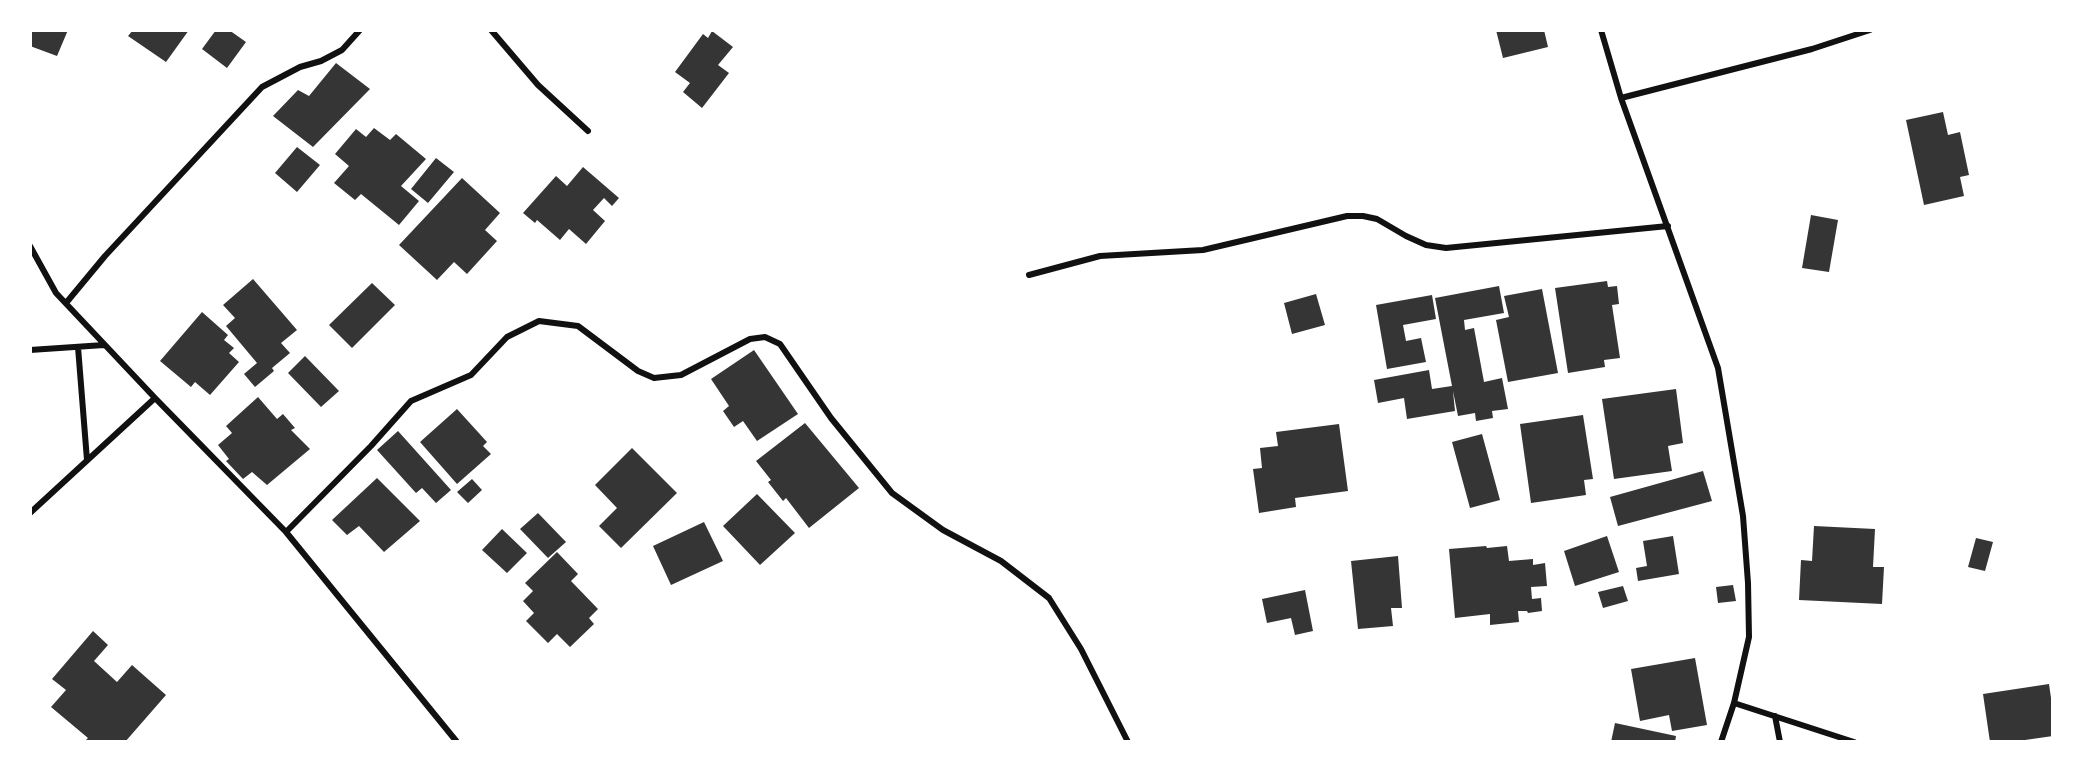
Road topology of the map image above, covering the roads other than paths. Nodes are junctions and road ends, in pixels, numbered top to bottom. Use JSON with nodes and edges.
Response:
{"nodes":[{"id":1,"x":360,"y":30,"type":"edge"},
{"id":2,"x":491,"y":30,"type":"edge"},
{"id":3,"x":1601,"y":30,"type":"edge"},
{"id":4,"x":1870,"y":30,"type":"edge"},
{"id":5,"x":1621,"y":98,"type":"junction"},
{"id":6,"x":588,"y":131,"type":"dead end"},
{"id":7,"x":1668,"y":226,"type":"junction"},
{"id":8,"x":30,"y":246,"type":"edge"},
{"id":9,"x":1029,"y":275,"type":"dead end"},
{"id":10,"x":66,"y":303,"type":"junction"},
{"id":11,"x":104,"y":345,"type":"junction"},
{"id":12,"x":78,"y":347,"type":"junction"},
{"id":13,"x":30,"y":350,"type":"edge"},
{"id":14,"x":155,"y":398,"type":"junction"},
{"id":15,"x":87,"y":460,"type":"junction"},
{"id":16,"x":30,"y":513,"type":"edge"},
{"id":17,"x":286,"y":532,"type":"junction"},
{"id":18,"x":1734,"y":703,"type":"junction"},
{"id":19,"x":1775,"y":716,"type":"junction"},
{"id":20,"x":457,"y":742,"type":"edge"},
{"id":21,"x":1128,"y":742,"type":"edge"},
{"id":22,"x":1721,"y":742,"type":"edge"},
{"id":23,"x":1780,"y":742,"type":"edge"},
{"id":24,"x":1854,"y":742,"type":"edge"}],
"edges":[{"from":1,"to":10,"type":"street"},
{"from":2,"to":6,"type":"street"},
{"from":3,"to":5,"type":"street"},
{"from":4,"to":5,"type":"street"},
{"from":5,"to":7,"type":"street"},
{"from":7,"to":9,"type":"street"},
{"from":7,"to":18,"type":"street"},
{"from":8,"to":10,"type":"street"},
{"from":10,"to":11,"type":"street"},
{"from":11,"to":12,"type":"street"},
{"from":11,"to":14,"type":"street"},
{"from":12,"to":13,"type":"street"},
{"from":12,"to":15,"type":"street"},
{"from":14,"to":15,"type":"street"},
{"from":14,"to":17,"type":"street"},
{"from":15,"to":16,"type":"street"},
{"from":17,"to":20,"type":"street"},
{"from":17,"to":21,"type":"street"},
{"from":18,"to":19,"type":"street"},
{"from":18,"to":22,"type":"street"},
{"from":19,"to":23,"type":"street"},
{"from":19,"to":24,"type":"street"}]}
